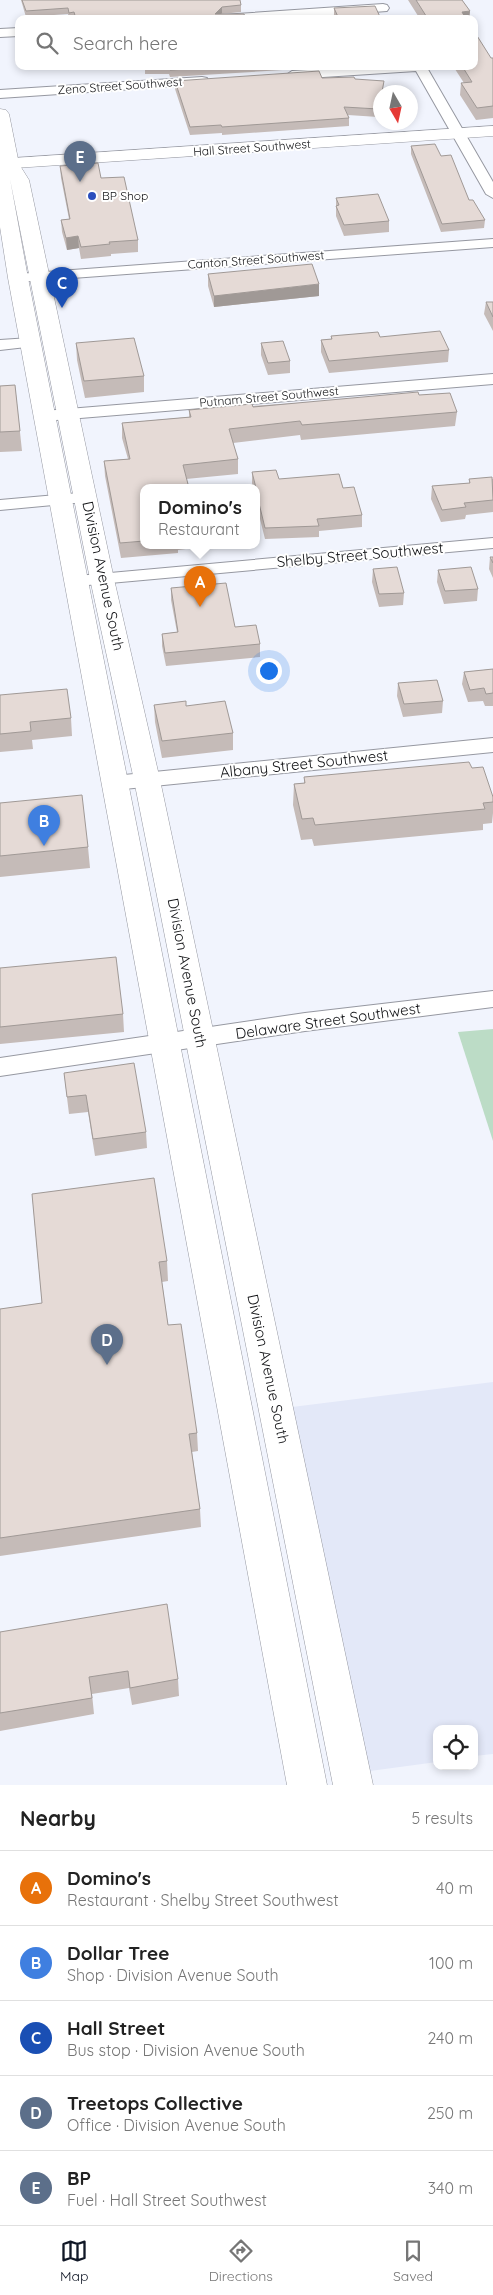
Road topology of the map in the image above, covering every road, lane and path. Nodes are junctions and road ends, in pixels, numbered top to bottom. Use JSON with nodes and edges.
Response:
{"nodes":[{"id":1,"x":384,"y":9,"type":"edge"},
{"id":2,"x":287,"y":15,"type":"edge"},
{"id":3,"x":15,"y":32,"type":"edge"},
{"id":4,"x":0,"y":33,"type":"edge"},
{"id":5,"x":363,"y":70,"type":"edge"},
{"id":6,"x":422,"y":70,"type":"edge"},
{"id":7,"x":278,"y":76,"type":"edge"},
{"id":8,"x":220,"y":80,"type":"edge"},
{"id":9,"x":0,"y":94,"type":"edge"},
{"id":10,"x":0,"y":114,"type":"edge"},
{"id":11,"x":493,"y":131,"type":"edge"},
{"id":12,"x":459,"y":133,"type":"junction"},
{"id":13,"x":5,"y":164,"type":"edge"},
{"id":14,"x":493,"y":194,"type":"edge"},
{"id":15,"x":493,"y":243,"type":"edge"},
{"id":16,"x":29,"y":277,"type":"junction"},
{"id":17,"x":30,"y":343,"type":"junction"},
{"id":18,"x":0,"y":345,"type":"edge"},
{"id":19,"x":493,"y":379,"type":"edge"},
{"id":20,"x":56,"y":415,"type":"junction"},
{"id":21,"x":86,"y":497,"type":"junction"},
{"id":22,"x":60,"y":500,"type":"junction"},
{"id":23,"x":0,"y":505,"type":"edge"},
{"id":24,"x":493,"y":543,"type":"edge"},
{"id":25,"x":102,"y":579,"type":"junction"},
{"id":26,"x":77,"y":581,"type":"junction"},
{"id":27,"x":493,"y":745,"type":"edge"},
{"id":28,"x":147,"y":780,"type":"junction"},
{"id":29,"x":114,"y":783,"type":"junction"},
{"id":30,"x":493,"y":1000,"type":"edge"},
{"id":31,"x":200,"y":1039,"type":"junction"},
{"id":32,"x":164,"y":1044,"type":"junction"},
{"id":33,"x":0,"y":1066,"type":"edge"},
{"id":34,"x":307,"y":1785,"type":"edge"},
{"id":35,"x":353,"y":1785,"type":"edge"}],
"edges":[{"from":1,"to":2,"type":"street"},
{"from":3,"to":4,"type":"street"},
{"from":5,"to":7,"type":"street"},
{"from":6,"to":12,"type":"street"},
{"from":8,"to":9,"type":"street","name":"Zeno Street Southwest"},
{"from":10,"to":13,"type":"main road"},
{"from":11,"to":12,"type":"main road","name":"Hall Street Southwest"},
{"from":12,"to":13,"type":"main road","name":"Hall Street Southwest"},
{"from":12,"to":14,"type":"street"},
{"from":13,"to":16,"type":"main road","name":"Division Avenue South"},
{"from":15,"to":16,"type":"street","name":"Canton Street Southwest"},
{"from":16,"to":17,"type":"main road","name":"Division Avenue South"},
{"from":16,"to":20,"type":"main road","name":"Division Avenue South"},
{"from":17,"to":18,"type":"street"},
{"from":17,"to":20,"type":"main road","name":"Division Avenue South"},
{"from":19,"to":20,"type":"street","name":"Putnam Street Southwest"},
{"from":20,"to":21,"type":"main road","name":"Division Avenue South"},
{"from":20,"to":22,"type":"main road","name":"Division Avenue South"},
{"from":21,"to":22,"type":"street"},
{"from":21,"to":25,"type":"main road","name":"Division Avenue South"},
{"from":22,"to":23,"type":"street"},
{"from":22,"to":26,"type":"main road","name":"Division Avenue South"},
{"from":24,"to":25,"type":"street","name":"Shelby Street Southwest"},
{"from":25,"to":26,"type":"street","name":"Shelby Street Southwest"},
{"from":25,"to":28,"type":"main road","name":"Division Avenue South"},
{"from":26,"to":29,"type":"main road","name":"Division Avenue South"},
{"from":27,"to":28,"type":"street","name":"Albany Street Southwest"},
{"from":28,"to":29,"type":"street","name":"Albany Street Southwest"},
{"from":28,"to":31,"type":"main road","name":"Division Avenue South"},
{"from":29,"to":32,"type":"main road","name":"Division Avenue South"},
{"from":30,"to":31,"type":"street","name":"Delaware Street Southwest"},
{"from":31,"to":32,"type":"street","name":"Delaware Street Southwest"},
{"from":31,"to":35,"type":"main road","name":"Division Avenue South"},
{"from":32,"to":33,"type":"street","name":"Delaware Street Southwest"},
{"from":32,"to":34,"type":"main road","name":"Division Avenue South"}]}
